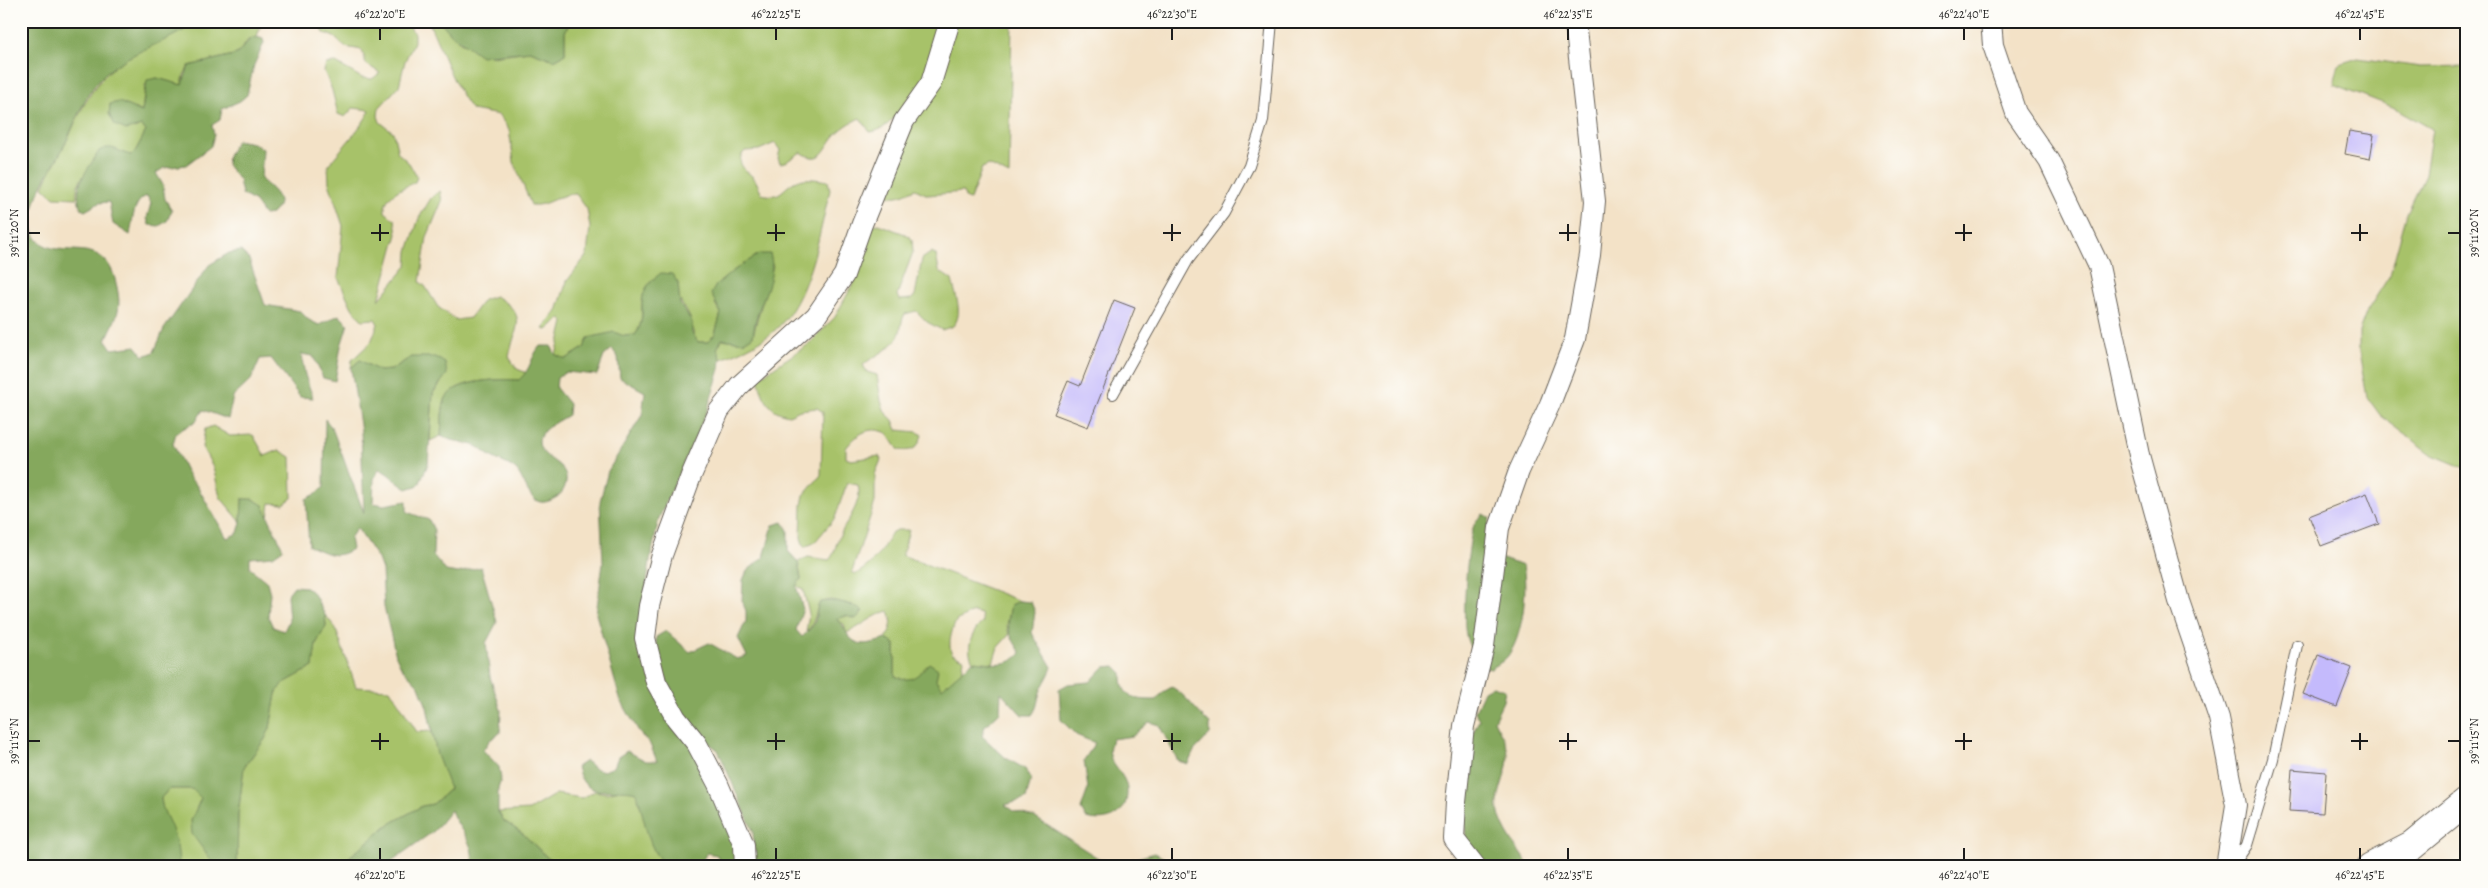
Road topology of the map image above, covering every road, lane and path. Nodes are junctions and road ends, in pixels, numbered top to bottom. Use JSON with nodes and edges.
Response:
{"nodes":[{"id":1,"x":950,"y":21,"type":"edge"},
{"id":2,"x":1272,"y":21,"type":"edge"},
{"id":3,"x":1572,"y":21,"type":"edge"},
{"id":4,"x":1991,"y":21,"type":"edge"},
{"id":5,"x":1113,"y":394,"type":"dead end"},
{"id":6,"x":2297,"y":645,"type":"dead end"},
{"id":7,"x":2467,"y":801,"type":"edge"},
{"id":8,"x":745,"y":867,"type":"edge"},
{"id":9,"x":1476,"y":867,"type":"edge"},
{"id":10,"x":2226,"y":867,"type":"edge"},
{"id":11,"x":2232,"y":867,"type":"edge"},
{"id":12,"x":2371,"y":867,"type":"edge"}],
"edges":[{"from":1,"to":8,"type":"street"},
{"from":2,"to":5,"type":"lane"},
{"from":3,"to":9,"type":"street"},
{"from":4,"to":10,"type":"street"},
{"from":6,"to":11,"type":"lane"},
{"from":7,"to":12,"type":"street"}]}
